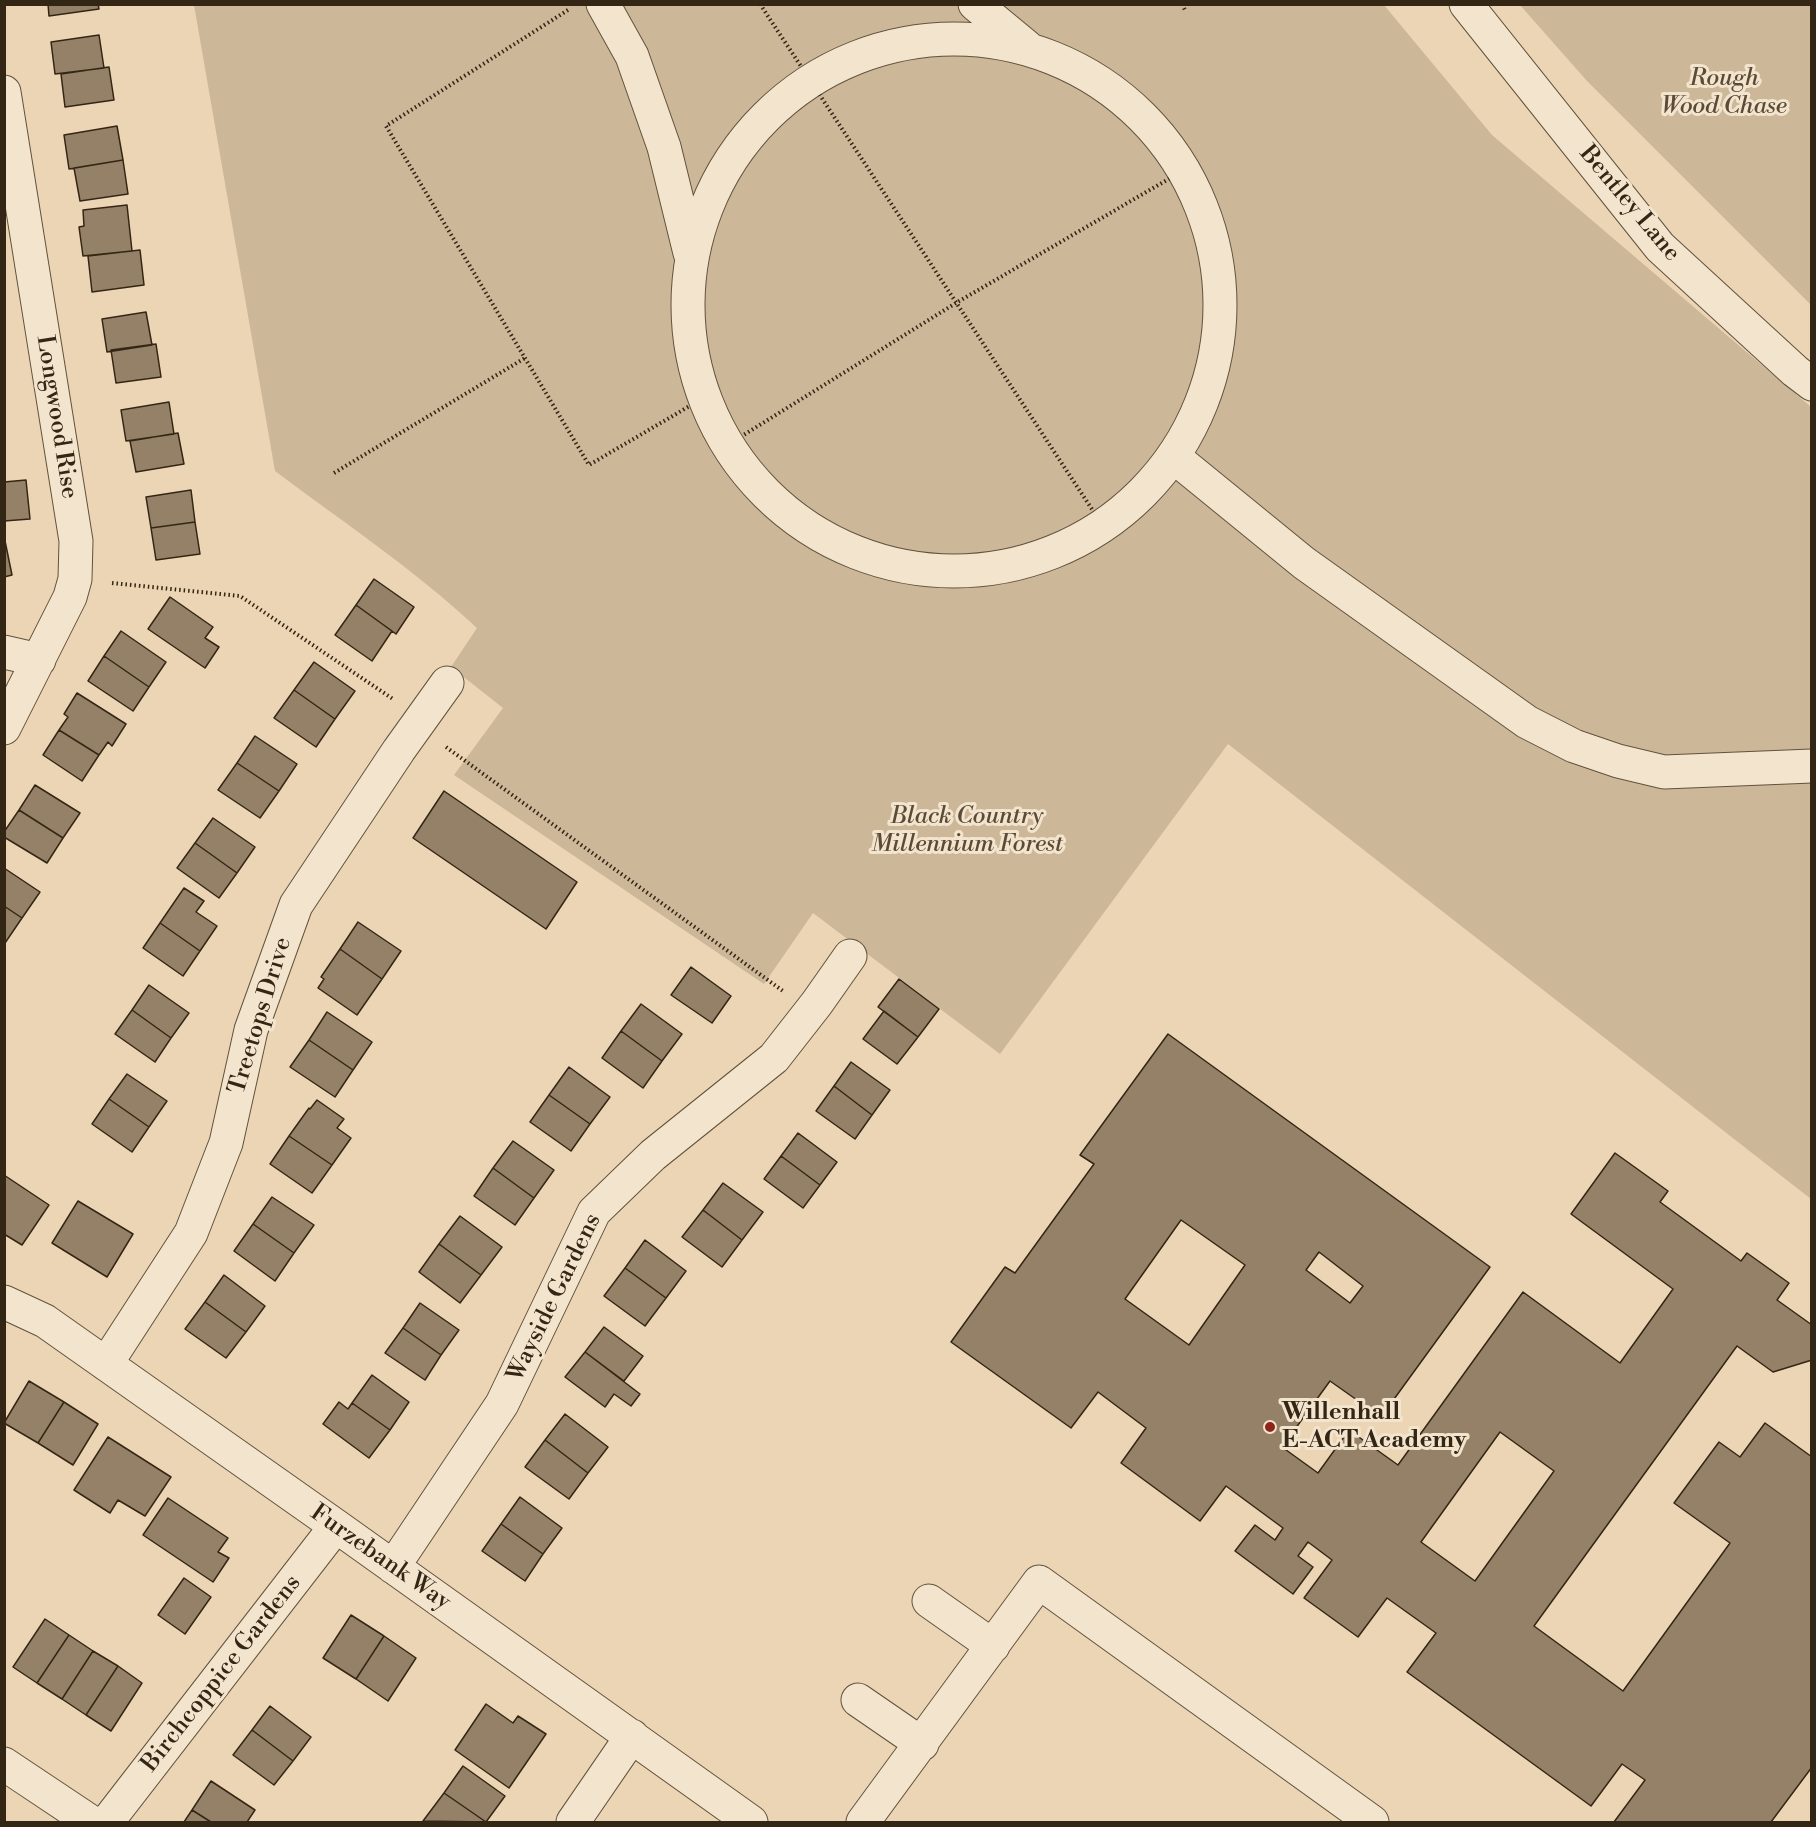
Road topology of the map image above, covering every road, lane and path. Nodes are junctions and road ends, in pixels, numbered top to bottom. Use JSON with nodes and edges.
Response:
{"nodes":[{"id":1,"x":576,"y":4,"type":"edge"},
{"id":2,"x":603,"y":4,"type":"edge"},
{"id":3,"x":760,"y":4,"type":"edge"},
{"id":4,"x":975,"y":4,"type":"edge"},
{"id":5,"x":1182,"y":4,"type":"edge"},
{"id":6,"x":1466,"y":4,"type":"edge"},
{"id":7,"x":1185,"y":10,"type":"dead end"},
{"id":8,"x":1029,"y":49,"type":"junction"},
{"id":9,"x":810,"y":83,"type":"junction"},
{"id":10,"x":4,"y":92,"type":"edge"},
{"id":11,"x":1184,"y":170,"type":"junction"},
{"id":12,"x":692,"y":260,"type":"junction"},
{"id":13,"x":956,"y":303,"type":"junction"},
{"id":14,"x":525,"y":358,"type":"junction"},
{"id":15,"x":1812,"y":384,"type":"edge"},
{"id":16,"x":705,"y":397,"type":"junction"},
{"id":17,"x":729,"y":444,"type":"junction"},
{"id":18,"x":1174,"y":457,"type":"junction"},
{"id":19,"x":334,"y":473,"type":"dead end"},
{"id":20,"x":1103,"y":526,"type":"junction"},
{"id":21,"x":75,"y":579,"type":"junction"},
{"id":22,"x":4,"y":652,"type":"edge"},
{"id":23,"x":39,"y":660,"type":"junction"},
{"id":24,"x":447,"y":683,"type":"dead end"},
{"id":25,"x":419,"y":722,"type":"junction"},
{"id":26,"x":4,"y":728,"type":"edge"},
{"id":27,"x":1812,"y":766,"type":"edge"},
{"id":28,"x":849,"y":956,"type":"dead end"},
{"id":29,"x":811,"y":1011,"type":"junction"},
{"id":30,"x":4,"y":1302,"type":"edge"},
{"id":31,"x":106,"y":1364,"type":"junction"},
{"id":32,"x":336,"y":1526,"type":"junction"},
{"id":33,"x":393,"y":1567,"type":"junction"},
{"id":34,"x":928,"y":1601,"type":"dead end"},
{"id":35,"x":993,"y":1646,"type":"junction"},
{"id":36,"x":858,"y":1700,"type":"dead end"},
{"id":37,"x":632,"y":1736,"type":"junction"},
{"id":38,"x":922,"y":1743,"type":"junction"},
{"id":39,"x":4,"y":1764,"type":"edge"},
{"id":40,"x":91,"y":1822,"type":"edge"},
{"id":41,"x":107,"y":1822,"type":"edge"},
{"id":42,"x":573,"y":1822,"type":"edge"},
{"id":43,"x":751,"y":1822,"type":"edge"},
{"id":44,"x":863,"y":1822,"type":"edge"},
{"id":45,"x":1372,"y":1822,"type":"edge"}],
"edges":[{"from":1,"to":14,"type":"path"},
{"from":2,"to":12,"type":"street"},
{"from":3,"to":9,"type":"path"},
{"from":4,"to":8,"type":"street"},
{"from":5,"to":7,"type":"path"},
{"from":6,"to":15,"type":"street","name":"Bentley Lane"},
{"from":8,"to":9,"type":"street"},
{"from":8,"to":11,"type":"street"},
{"from":9,"to":12,"type":"street"},
{"from":9,"to":13,"type":"path"},
{"from":10,"to":21,"type":"street","name":"Longwood Rise"},
{"from":11,"to":13,"type":"path"},
{"from":11,"to":18,"type":"street"},
{"from":12,"to":16,"type":"street"},
{"from":13,"to":17,"type":"path"},
{"from":13,"to":20,"type":"path"},
{"from":14,"to":16,"type":"path"},
{"from":14,"to":19,"type":"path"},
{"from":16,"to":17,"type":"street"},
{"from":17,"to":20,"type":"street"},
{"from":18,"to":20,"type":"street"},
{"from":18,"to":27,"type":"street"},
{"from":21,"to":23,"type":"street","name":"Longwood Rise"},
{"from":21,"to":25,"type":"path"},
{"from":22,"to":23,"type":"street"},
{"from":23,"to":26,"type":"street","name":"Longwood Rise"},
{"from":24,"to":25,"type":"street","name":"Treetops Drive"},
{"from":25,"to":29,"type":"path"},
{"from":25,"to":31,"type":"street","name":"Treetops Drive"},
{"from":28,"to":29,"type":"street","name":"Wayside Gardens"},
{"from":29,"to":33,"type":"street","name":"Wayside Gardens"},
{"from":30,"to":31,"type":"street","name":"Furzebank Way"},
{"from":31,"to":32,"type":"street","name":"Furzebank Way"},
{"from":32,"to":33,"type":"street","name":"Furzebank Way"},
{"from":32,"to":41,"type":"street","name":"Birchcoppice Gardens"},
{"from":33,"to":37,"type":"street","name":"Furzebank Way"},
{"from":34,"to":35,"type":"street"},
{"from":35,"to":38,"type":"street"},
{"from":35,"to":45,"type":"street"},
{"from":36,"to":38,"type":"street"},
{"from":37,"to":42,"type":"street"},
{"from":37,"to":43,"type":"street","name":"Furzebank Way"},
{"from":38,"to":44,"type":"street"},
{"from":39,"to":40,"type":"street"}]}
